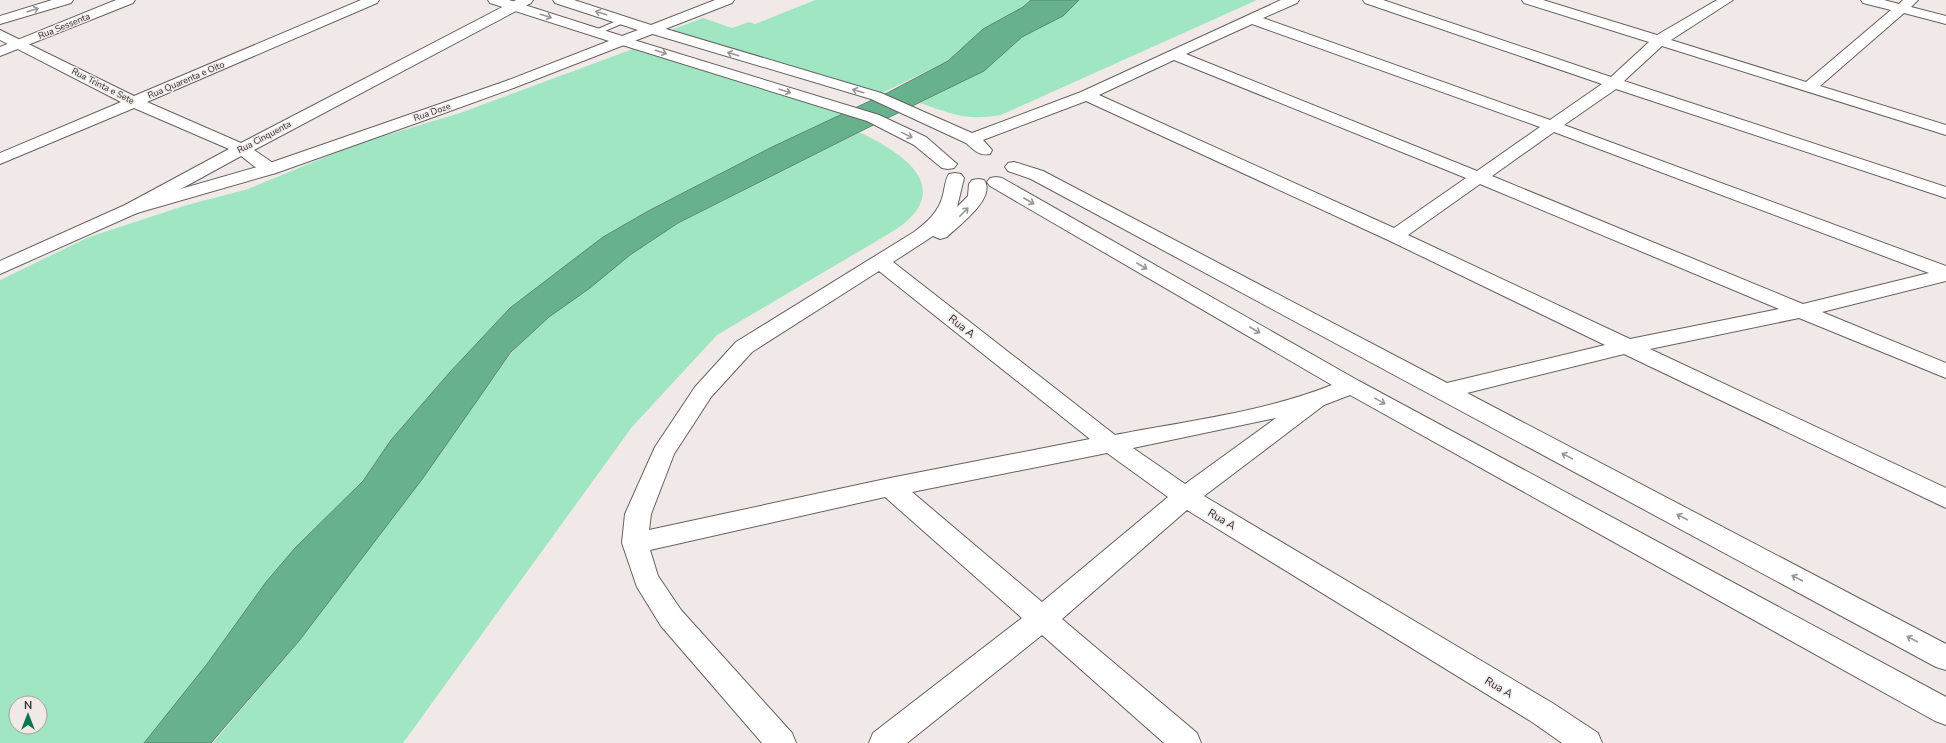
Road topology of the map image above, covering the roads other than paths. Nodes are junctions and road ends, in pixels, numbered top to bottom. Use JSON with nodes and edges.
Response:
{"nodes":[{"id":1,"x":33,"y":0,"type":"edge"},
{"id":2,"x":66,"y":0,"type":"edge"},
{"id":3,"x":128,"y":0,"type":"edge"},
{"id":4,"x":372,"y":0,"type":"edge"},
{"id":5,"x":495,"y":0,"type":"edge"},
{"id":6,"x":560,"y":0,"type":"edge"},
{"id":7,"x":727,"y":0,"type":"edge"},
{"id":8,"x":1292,"y":0,"type":"edge"},
{"id":9,"x":1370,"y":0,"type":"edge"},
{"id":10,"x":1529,"y":0,"type":"edge"},
{"id":11,"x":1696,"y":0,"type":"edge"},
{"id":12,"x":1868,"y":0,"type":"edge"},
{"id":13,"x":520,"y":3,"type":"edge"},
{"id":14,"x":1722,"y":3,"type":"edge"},
{"id":15,"x":1906,"y":4,"type":"edge"},
{"id":16,"x":0,"y":10,"type":"edge"},
{"id":17,"x":1252,"y":18,"type":"junction"},
{"id":18,"x":0,"y":20,"type":"edge"},
{"id":19,"x":1946,"y":20,"type":"edge"},
{"id":20,"x":624,"y":21,"type":"junction"},
{"id":21,"x":651,"y":29,"type":"junction"},
{"id":22,"x":595,"y":32,"type":"junction"},
{"id":23,"x":0,"y":34,"type":"edge"},
{"id":24,"x":1660,"y":40,"type":"junction"},
{"id":25,"x":624,"y":41,"type":"junction"},
{"id":26,"x":20,"y":44,"type":"junction"},
{"id":27,"x":0,"y":52,"type":"edge"},
{"id":28,"x":1173,"y":54,"type":"junction"},
{"id":29,"x":1614,"y":84,"type":"junction"},
{"id":30,"x":1808,"y":88,"type":"junction"},
{"id":31,"x":1086,"y":95,"type":"junction"},
{"id":32,"x":134,"y":102,"type":"junction"},
{"id":33,"x":1552,"y":126,"type":"junction"},
{"id":34,"x":1946,"y":130,"type":"edge"},
{"id":35,"x":242,"y":148,"type":"junction"},
{"id":36,"x":964,"y":156,"type":"junction"},
{"id":37,"x":0,"y":159,"type":"edge"},
{"id":38,"x":1014,"y":167,"type":"junction"},
{"id":39,"x":270,"y":169,"type":"junction"},
{"id":40,"x":1478,"y":177,"type":"junction"},
{"id":41,"x":987,"y":183,"type":"junction"},
{"id":42,"x":1946,"y":193,"type":"edge"},
{"id":43,"x":132,"y":209,"type":"junction"},
{"id":44,"x":1395,"y":236,"type":"junction"},
{"id":45,"x":883,"y":265,"type":"junction"},
{"id":46,"x":0,"y":268,"type":"edge"},
{"id":47,"x":1946,"y":274,"type":"edge"},
{"id":48,"x":1801,"y":311,"type":"junction"},
{"id":49,"x":1626,"y":347,"type":"junction"},
{"id":50,"x":1946,"y":371,"type":"edge"},
{"id":51,"x":1351,"y":386,"type":"junction"},
{"id":52,"x":1444,"y":391,"type":"junction"},
{"id":53,"x":1316,"y":400,"type":"junction"},
{"id":54,"x":1110,"y":443,"type":"junction"},
{"id":55,"x":890,"y":487,"type":"junction"},
{"id":56,"x":1185,"y":497,"type":"junction"},
{"id":57,"x":1946,"y":499,"type":"edge"},
{"id":58,"x":636,"y":543,"type":"junction"},
{"id":59,"x":1043,"y":618,"type":"junction"},
{"id":60,"x":1946,"y":658,"type":"edge"},
{"id":61,"x":1946,"y":712,"type":"edge"},
{"id":62,"x":781,"y":743,"type":"edge"},
{"id":63,"x":884,"y":743,"type":"edge"},
{"id":64,"x":1186,"y":743,"type":"edge"},
{"id":65,"x":1587,"y":743,"type":"edge"}],
"edges":[{"from":1,"to":16,"type":"street"},
{"from":18,"to":2,"type":"street","one_way":true},
{"from":3,"to":26,"type":"street","name":"Rua Sessenta"},
{"from":4,"to":32,"type":"street","name":"Rua Quarenta e Oito"},
{"from":5,"to":13,"type":"street"},
{"from":20,"to":6,"type":"street","one_way":true},
{"from":7,"to":21,"type":"street","name":"Rua Doze"},
{"from":8,"to":17,"type":"street"},
{"from":9,"to":29,"type":"street"},
{"from":10,"to":24,"type":"street"},
{"from":11,"to":14,"type":"street"},
{"from":12,"to":15,"type":"street"},
{"from":13,"to":22,"type":"street","one_way":true},
{"from":13,"to":35,"type":"street","name":"Rua Cinquenta"},
{"from":14,"to":24,"type":"street"},
{"from":15,"to":19,"type":"street"},
{"from":15,"to":30,"type":"street"},
{"from":17,"to":28,"type":"street"},
{"from":17,"to":33,"type":"street"},
{"from":20,"to":21,"type":"street"},
{"from":20,"to":22,"type":"lane"},
{"from":21,"to":25,"type":"street","name":"Rua Doze"},
{"from":36,"to":21,"type":"street","one_way":true},
{"from":22,"to":25,"type":"street"},
{"from":23,"to":26,"type":"street","name":"Rua Trinta e Sete"},
{"from":24,"to":29,"type":"street"},
{"from":24,"to":30,"type":"street"},
{"from":25,"to":36,"type":"street","one_way":true},
{"from":25,"to":39,"type":"street","name":"Rua Doze"},
{"from":26,"to":27,"type":"street","name":"Rua Sessenta"},
{"from":26,"to":32,"type":"street","name":"Rua Trinta e Sete"},
{"from":28,"to":31,"type":"street"},
{"from":28,"to":40,"type":"street"},
{"from":29,"to":33,"type":"street"},
{"from":29,"to":42,"type":"street"},
{"from":30,"to":34,"type":"street"},
{"from":31,"to":36,"type":"street"},
{"from":31,"to":44,"type":"street"},
{"from":32,"to":35,"type":"street","name":"Rua Trinta e Sete"},
{"from":32,"to":37,"type":"street","name":"Rua Quarenta e Oito"},
{"from":33,"to":40,"type":"street"},
{"from":33,"to":47,"type":"street"},
{"from":35,"to":39,"type":"street","name":"Rua Trinta e Sete"},
{"from":35,"to":43,"type":"street","name":"Rua Cinquenta"},
{"from":36,"to":38,"type":"street"},
{"from":36,"to":41,"type":"street"},
{"from":36,"to":45,"type":"street"},
{"from":38,"to":41,"type":"street"},
{"from":38,"to":52,"type":"street"},
{"from":39,"to":43,"type":"street","name":"Rua Doze"},
{"from":40,"to":44,"type":"street"},
{"from":40,"to":48,"type":"street"},
{"from":45,"to":41,"type":"street","one_way":true},
{"from":41,"to":51,"type":"street","one_way":true},
{"from":43,"to":46,"type":"street","name":"Rua Cinquenta"},
{"from":44,"to":49,"type":"street"},
{"from":45,"to":54,"type":"street","name":"Rua A"},
{"from":45,"to":58,"type":"street"},
{"from":47,"to":48,"type":"street"},
{"from":48,"to":49,"type":"street"},
{"from":48,"to":50,"type":"street"},
{"from":49,"to":52,"type":"street"},
{"from":49,"to":57,"type":"street"},
{"from":51,"to":53,"type":"street"},
{"from":51,"to":61,"type":"street","one_way":true},
{"from":60,"to":52,"type":"street","one_way":true},
{"from":53,"to":54,"type":"street"},
{"from":53,"to":56,"type":"street"},
{"from":54,"to":55,"type":"street"},
{"from":54,"to":56,"type":"street","name":"Rua A"},
{"from":55,"to":58,"type":"street"},
{"from":55,"to":59,"type":"street"},
{"from":56,"to":59,"type":"street"},
{"from":56,"to":65,"type":"street","name":"Rua A"},
{"from":58,"to":62,"type":"street"},
{"from":59,"to":63,"type":"street"},
{"from":59,"to":64,"type":"street"}]}
